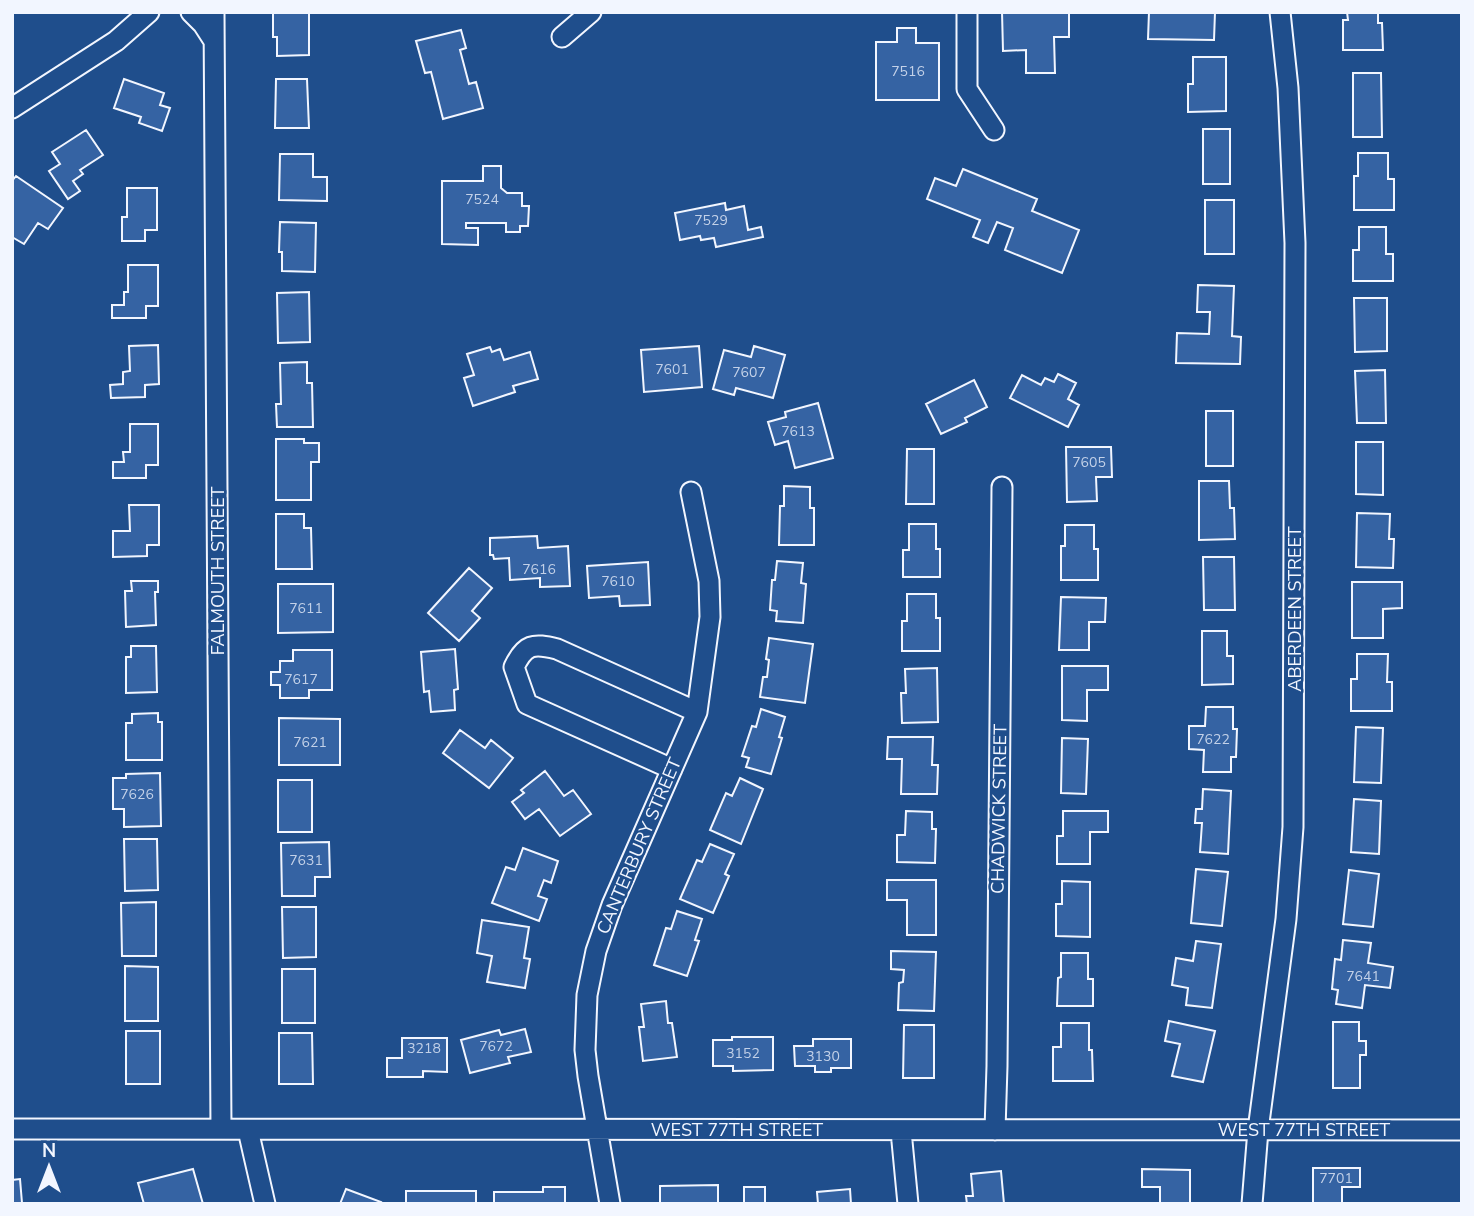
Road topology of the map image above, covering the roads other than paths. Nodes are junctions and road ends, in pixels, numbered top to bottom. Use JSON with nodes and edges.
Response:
{"nodes":[{"id":1,"x":149,"y":12,"type":"edge"},
{"id":2,"x":191,"y":12,"type":"edge"},
{"id":3,"x":214,"y":12,"type":"edge"},
{"id":4,"x":591,"y":12,"type":"edge"},
{"id":5,"x":967,"y":12,"type":"edge"},
{"id":6,"x":1280,"y":12,"type":"edge"},
{"id":7,"x":562,"y":37,"type":"dead end"},
{"id":8,"x":214,"y":41,"type":"junction"},
{"id":9,"x":12,"y":108,"type":"edge"},
{"id":10,"x":994,"y":130,"type":"dead end"},
{"id":11,"x":1002,"y":486,"type":"dead end"},
{"id":12,"x":691,"y":492,"type":"dead end"},
{"id":13,"x":697,"y":712,"type":"junction"},
{"id":14,"x":672,"y":769,"type":"junction"},
{"id":15,"x":12,"y":1129,"type":"edge"},
{"id":16,"x":221,"y":1129,"type":"junction"},
{"id":17,"x":597,"y":1129,"type":"junction"},
{"id":18,"x":248,"y":1130,"type":"junction"},
{"id":19,"x":995,"y":1130,"type":"junction"},
{"id":20,"x":1258,"y":1130,"type":"junction"},
{"id":21,"x":1462,"y":1130,"type":"edge"},
{"id":22,"x":901,"y":1131,"type":"junction"},
{"id":23,"x":265,"y":1204,"type":"edge"},
{"id":24,"x":610,"y":1204,"type":"edge"},
{"id":25,"x":908,"y":1204,"type":"edge"},
{"id":26,"x":1252,"y":1204,"type":"edge"}],
"edges":[{"from":1,"to":9,"type":"street"},
{"from":2,"to":8,"type":"street"},
{"from":3,"to":8,"type":"street","name":"FALMOUTH STREET"},
{"from":4,"to":7,"type":"street"},
{"from":5,"to":10,"type":"street"},
{"from":6,"to":20,"type":"street","name":"ABERDEEN STREET"},
{"from":8,"to":16,"type":"street","name":"FALMOUTH STREET"},
{"from":11,"to":19,"type":"street","name":"CHADWICK STREET"},
{"from":12,"to":13,"type":"street","name":"CANTERBURY STREET"},
{"from":13,"to":14,"type":"street","name":"CANTERBURY STREET"},
{"from":13,"to":14,"type":"street"},
{"from":14,"to":17,"type":"street","name":"CANTERBURY STREET"},
{"from":15,"to":16,"type":"street","name":"WEST 77TH STREET"},
{"from":16,"to":18,"type":"street","name":"WEST 77TH STREET"},
{"from":17,"to":18,"type":"street","name":"WEST 77TH STREET"},
{"from":17,"to":22,"type":"street","name":"WEST 77TH STREET"},
{"from":17,"to":24,"type":"street","name":"CANTERBURY STREET"},
{"from":18,"to":23,"type":"street"},
{"from":19,"to":20,"type":"street","name":"WEST 77TH STREET"},
{"from":19,"to":22,"type":"street","name":"WEST 77TH STREET"},
{"from":20,"to":21,"type":"street","name":"WEST 77TH STREET"},
{"from":20,"to":26,"type":"street","name":"ABERDEEN STREET"},
{"from":22,"to":25,"type":"street"}]}
